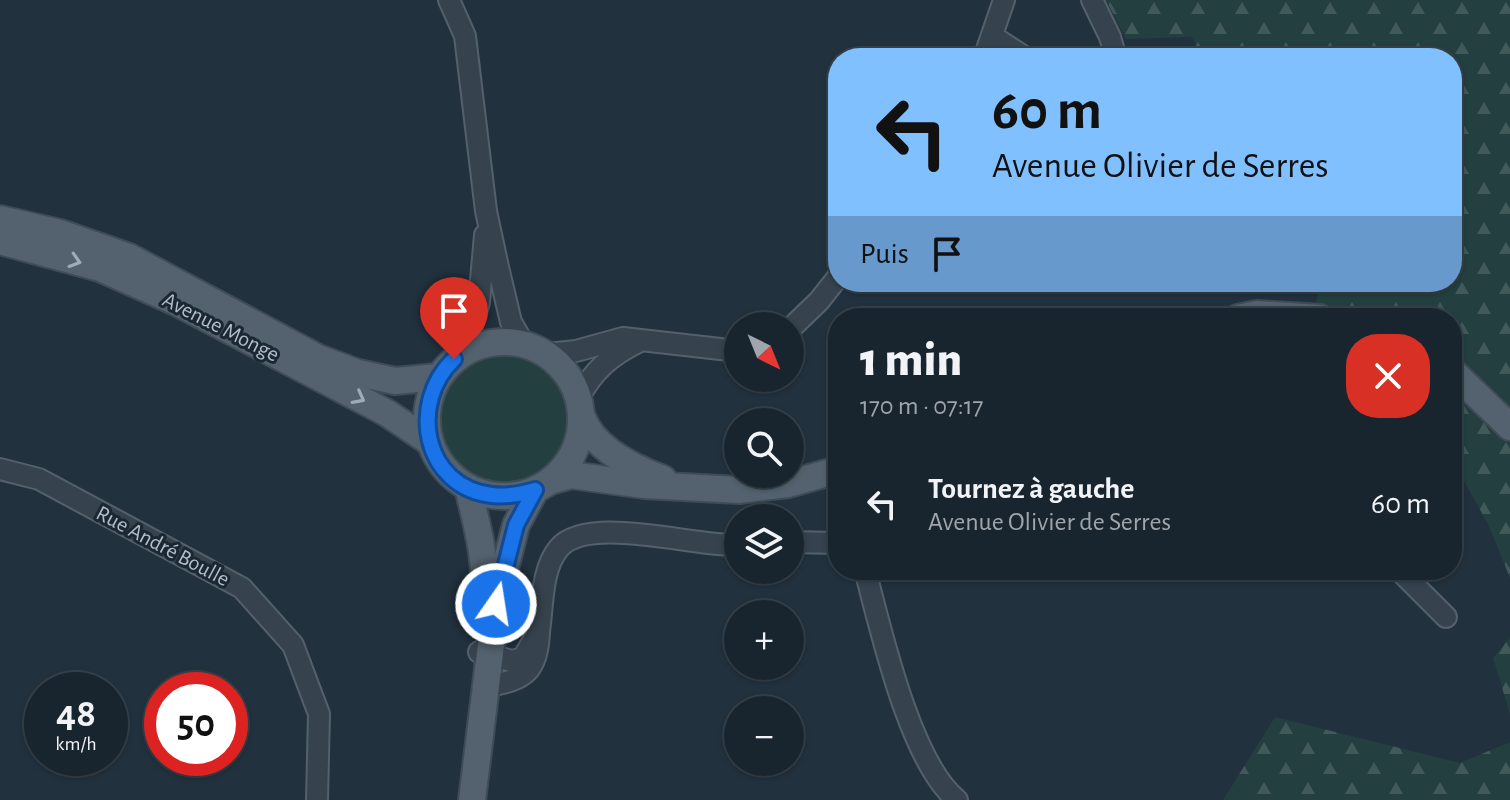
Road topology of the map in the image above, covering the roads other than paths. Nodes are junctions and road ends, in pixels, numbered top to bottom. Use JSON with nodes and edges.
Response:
{"nodes":[{"id":1,"x":449,"y":0,"type":"edge"},
{"id":2,"x":1004,"y":0,"type":"edge"},
{"id":3,"x":1092,"y":0,"type":"edge"},
{"id":4,"x":992,"y":36,"type":"junction"},
{"id":5,"x":988,"y":48,"type":"edge"},
{"id":6,"x":1011,"y":48,"type":"edge"},
{"id":7,"x":1113,"y":48,"type":"edge"},
{"id":8,"x":486,"y":211,"type":"junction"},
{"id":9,"x":0,"y":219,"type":"edge"},
{"id":10,"x":0,"y":241,"type":"edge"},
{"id":11,"x":828,"y":290,"type":"edge"},
{"id":12,"x":804,"y":315,"type":"edge"},
{"id":13,"x":641,"y":340,"type":"junction"},
{"id":14,"x":535,"y":349,"type":"junction"},
{"id":15,"x":724,"y":349,"type":"edge"},
{"id":16,"x":464,"y":352,"type":"junction"},
{"id":17,"x":438,"y":377,"type":"junction"},
{"id":18,"x":1462,"y":381,"type":"edge"},
{"id":19,"x":580,"y":407,"type":"junction"},
{"id":20,"x":1510,"y":427,"type":"edge"},
{"id":21,"x":430,"y":442,"type":"junction"},
{"id":22,"x":0,"y":469,"type":"edge"},
{"id":23,"x":828,"y":473,"type":"edge"},
{"id":24,"x":682,"y":485,"type":"junction"},
{"id":25,"x":543,"y":486,"type":"junction"},
{"id":26,"x":468,"y":488,"type":"junction"},
{"id":27,"x":804,"y":542,"type":"edge"},
{"id":28,"x":724,"y":543,"type":"edge"},
{"id":29,"x":828,"y":543,"type":"edge"},
{"id":30,"x":868,"y":580,"type":"edge"},
{"id":31,"x":1409,"y":580,"type":"edge"},
{"id":32,"x":1446,"y":617,"type":"dead end"},
{"id":33,"x":539,"y":631,"type":"junction"},
{"id":34,"x":485,"y":654,"type":"junction"},
{"id":35,"x":488,"y":686,"type":"junction"},
{"id":36,"x":317,"y":800,"type":"edge"},
{"id":37,"x":461,"y":800,"type":"edge"},
{"id":38,"x":472,"y":800,"type":"edge"},
{"id":39,"x":957,"y":800,"type":"edge"}],
"edges":[{"from":1,"to":8,"type":"street"},
{"from":2,"to":4,"type":"street"},
{"from":3,"to":7,"type":"street"},
{"from":4,"to":5,"type":"street"},
{"from":4,"to":6,"type":"street"},
{"from":8,"to":14,"type":"street"},
{"from":8,"to":16,"type":"street"},
{"from":9,"to":17,"type":"main road","name":"Avenue Monge"},
{"from":10,"to":21,"type":"main road","name":"Avenue Monge","one_way":true},
{"from":11,"to":12,"type":"street"},
{"from":13,"to":14,"type":"street"},
{"from":13,"to":15,"type":"street"},
{"from":13,"to":19,"type":"street"},
{"from":14,"to":16,"type":"main road"},
{"from":14,"to":19,"type":"main road"},
{"from":16,"to":17,"type":"main road"},
{"from":17,"to":21,"type":"main road"},
{"from":18,"to":20,"type":"main road"},
{"from":19,"to":24,"type":"main road"},
{"from":19,"to":25,"type":"main road"},
{"from":21,"to":26,"type":"main road"},
{"from":22,"to":36,"type":"street","name":"Rue André Boulle"},
{"from":23,"to":24,"type":"main road"},
{"from":24,"to":25,"type":"main road"},
{"from":25,"to":26,"type":"main road"},
{"from":25,"to":34,"type":"main road"},
{"from":26,"to":34,"type":"main road"},
{"from":27,"to":29,"type":"street"},
{"from":28,"to":33,"type":"street"},
{"from":30,"to":39,"type":"street"},
{"from":31,"to":32,"type":"street"},
{"from":33,"to":34,"type":"street"},
{"from":33,"to":35,"type":"street"},
{"from":34,"to":35,"type":"main road"},
{"from":34,"to":37,"type":"main road"},
{"from":35,"to":38,"type":"main road"}]}
